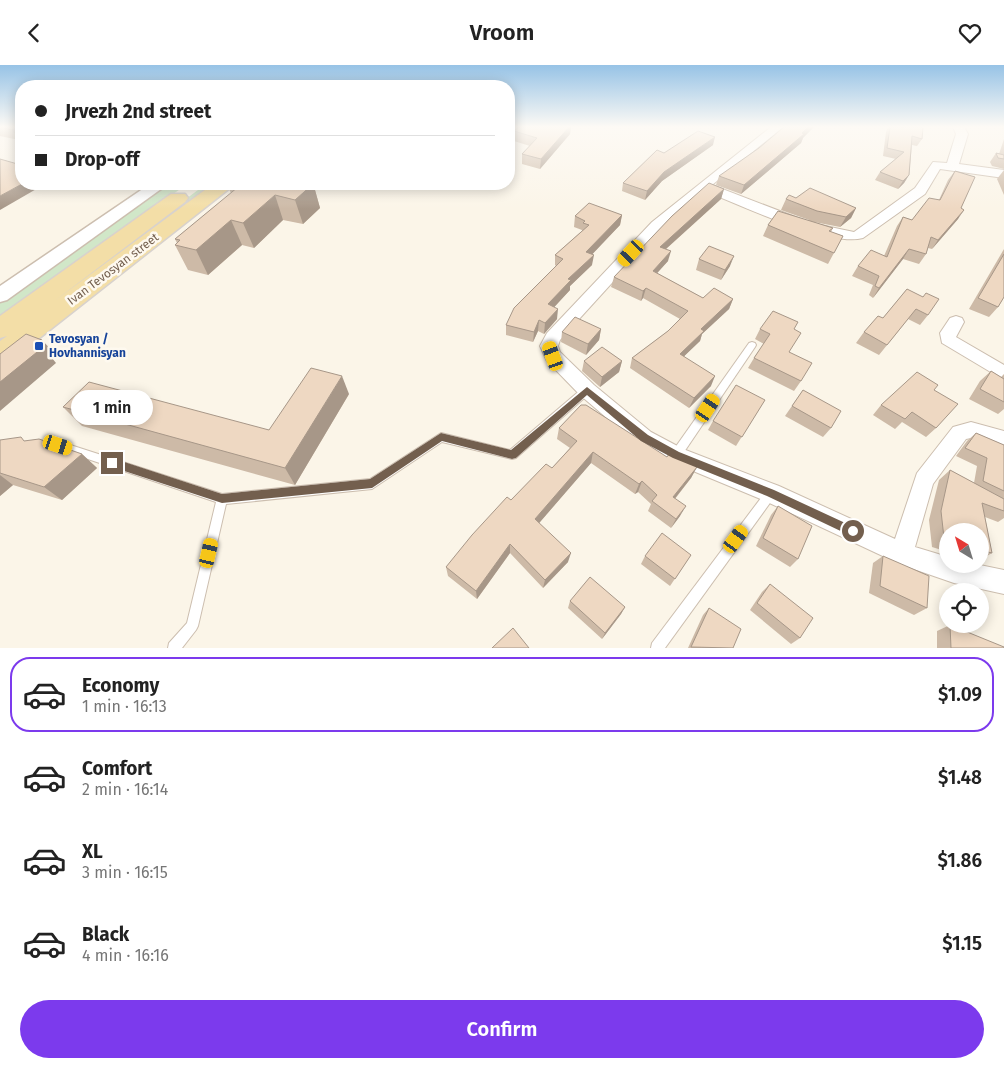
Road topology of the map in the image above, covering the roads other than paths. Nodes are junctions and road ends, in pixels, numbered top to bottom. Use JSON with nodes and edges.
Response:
{"nodes":[{"id":1,"x":743,"y":154,"type":"edge"},
{"id":2,"x":956,"y":154,"type":"edge"},
{"id":3,"x":952,"y":166,"type":"junction"},
{"id":4,"x":1004,"y":174,"type":"edge"},
{"id":5,"x":703,"y":186,"type":"junction"},
{"id":6,"x":151,"y":190,"type":"edge"},
{"id":7,"x":189,"y":190,"type":"edge"},
{"id":8,"x":217,"y":190,"type":"edge"},
{"id":9,"x":0,"y":295,"type":"edge"},
{"id":10,"x":956,"y":321,"type":"dead end"},
{"id":11,"x":0,"y":329,"type":"edge"},
{"id":12,"x":752,"y":345,"type":"dead end"},
{"id":13,"x":0,"y":355,"type":"edge"},
{"id":14,"x":1004,"y":373,"type":"edge"},
{"id":15,"x":587,"y":390,"type":"junction"},
{"id":16,"x":1004,"y":439,"type":"edge"},
{"id":17,"x":38,"y":445,"type":"edge"},
{"id":18,"x":676,"y":455,"type":"junction"},
{"id":19,"x":770,"y":493,"type":"junction"},
{"id":20,"x":222,"y":499,"type":"junction"},
{"id":21,"x":902,"y":554,"type":"junction"},
{"id":22,"x":1004,"y":582,"type":"edge"},
{"id":23,"x":174,"y":648,"type":"edge"},
{"id":24,"x":657,"y":648,"type":"edge"}],
"edges":[{"from":1,"to":5,"type":"street"},
{"from":2,"to":3,"type":"street"},
{"from":3,"to":4,"type":"street"},
{"from":3,"to":5,"type":"street"},
{"from":5,"to":15,"type":"street"},
{"from":6,"to":9,"type":"street"},
{"from":7,"to":11,"type":"main road","name":"Ivan Tevosyan street"},
{"from":8,"to":13,"type":"main road","name":"Ivan Tevosyan street"},
{"from":10,"to":14,"type":"street"},
{"from":12,"to":18,"type":"lane"},
{"from":15,"to":18,"type":"street"},
{"from":15,"to":20,"type":"lane"},
{"from":16,"to":21,"type":"street"},
{"from":17,"to":20,"type":"lane"},
{"from":18,"to":19,"type":"street"},
{"from":19,"to":21,"type":"street"},
{"from":19,"to":24,"type":"lane"},
{"from":20,"to":23,"type":"lane"},
{"from":21,"to":22,"type":"street"}]}
